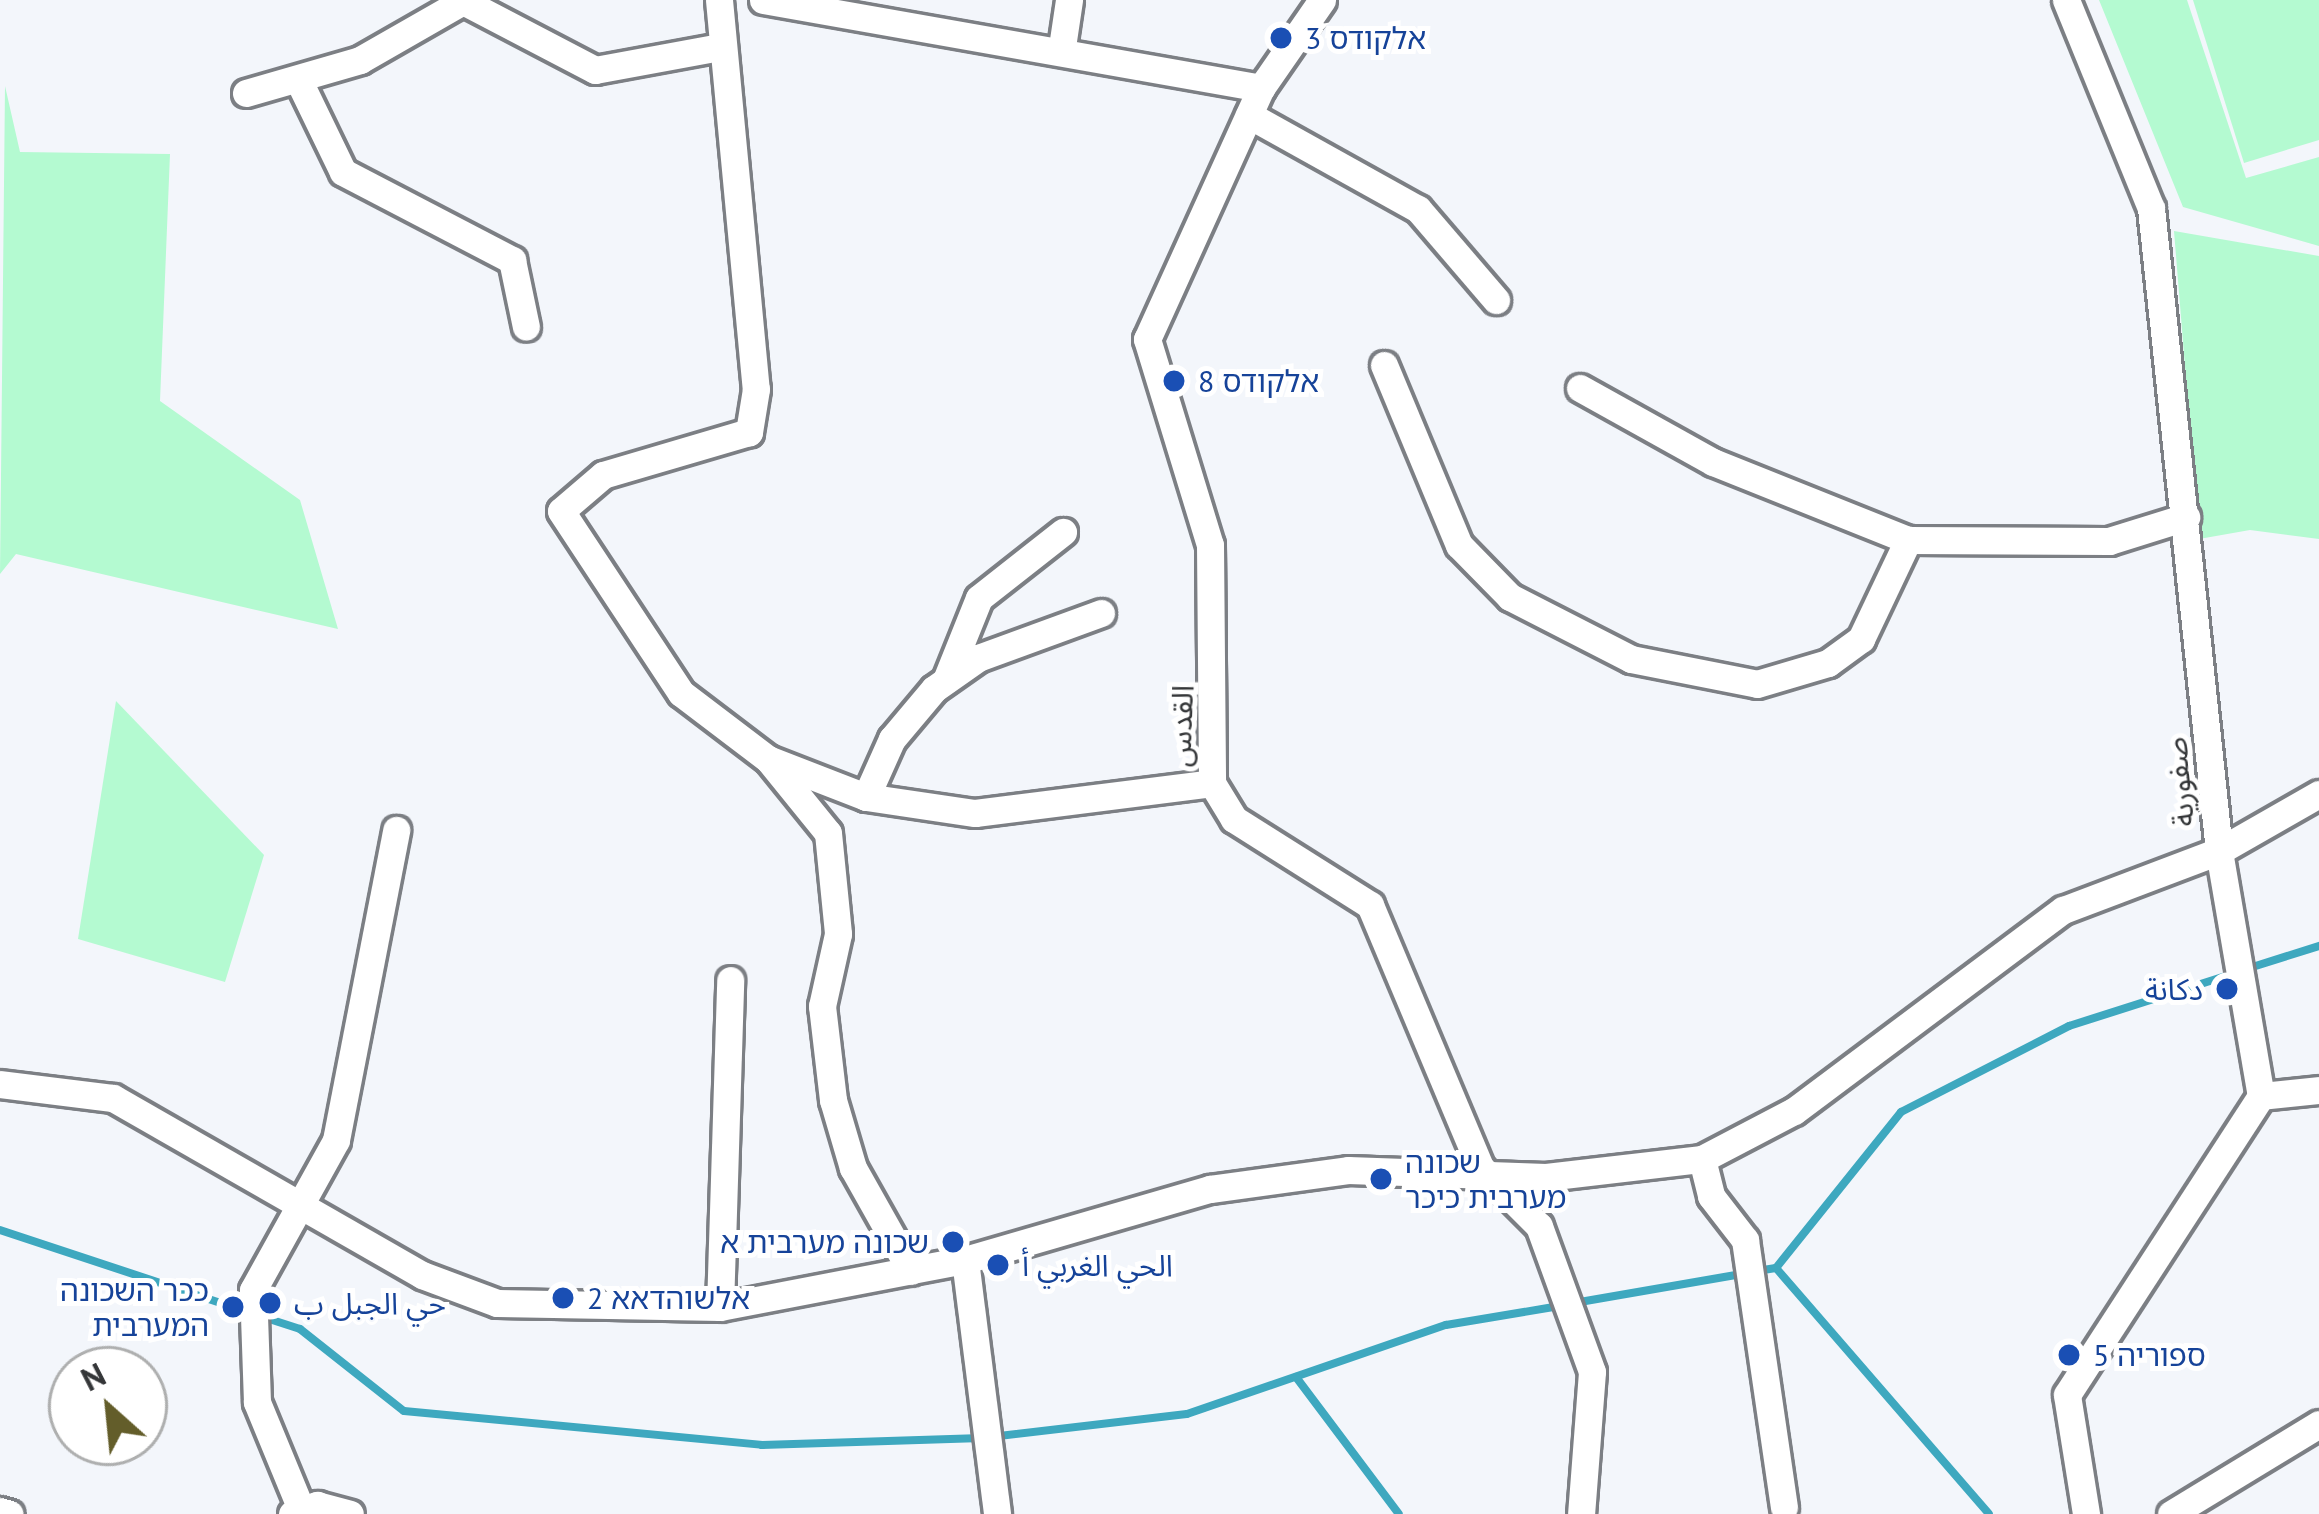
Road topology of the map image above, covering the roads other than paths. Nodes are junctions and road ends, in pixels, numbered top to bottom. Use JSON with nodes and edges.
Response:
{"nodes":[{"id":1,"x":719,"y":0,"type":"edge"},
{"id":2,"x":763,"y":0,"type":"edge"},
{"id":3,"x":1069,"y":0,"type":"edge"},
{"id":4,"x":1322,"y":0,"type":"edge"},
{"id":5,"x":2066,"y":0,"type":"edge"},
{"id":6,"x":849,"y":7,"type":"edge"},
{"id":7,"x":720,"y":47,"type":"junction"},
{"id":8,"x":1062,"y":47,"type":"junction"},
{"id":9,"x":298,"y":79,"type":"junction"},
{"id":10,"x":1261,"y":88,"type":"junction"},
{"id":11,"x":246,"y":93,"type":"dead end"},
{"id":12,"x":1250,"y":115,"type":"junction"},
{"id":13,"x":1496,"y":300,"type":"dead end"},
{"id":14,"x":526,"y":327,"type":"dead end"},
{"id":15,"x":1384,"y":365,"type":"dead end"},
{"id":16,"x":1580,"y":388,"type":"dead end"},
{"id":17,"x":2186,"y":517,"type":"junction"},
{"id":18,"x":1063,"y":532,"type":"dead end"},
{"id":19,"x":1908,"y":540,"type":"junction"},
{"id":20,"x":1101,"y":613,"type":"dead end"},
{"id":21,"x":946,"y":680,"type":"junction"},
{"id":22,"x":768,"y":759,"type":"junction"},
{"id":23,"x":1212,"y":783,"type":"junction"},
{"id":24,"x":2319,"y":794,"type":"edge"},
{"id":25,"x":866,"y":796,"type":"junction"},
{"id":26,"x":396,"y":830,"type":"dead end"},
{"id":27,"x":2219,"y":851,"type":"junction"},
{"id":28,"x":730,"y":980,"type":"dead end"},
{"id":29,"x":0,"y":1084,"type":"edge"},
{"id":30,"x":2319,"y":1090,"type":"edge"},
{"id":31,"x":2261,"y":1096,"type":"junction"},
{"id":32,"x":1702,"y":1159,"type":"junction"},
{"id":33,"x":1480,"y":1167,"type":"junction"},
{"id":34,"x":305,"y":1203,"type":"junction"},
{"id":35,"x":964,"y":1261,"type":"junction"},
{"id":36,"x":911,"y":1270,"type":"junction"},
{"id":37,"x":719,"y":1307,"type":"junction"},
{"id":38,"x":2319,"y":1424,"type":"edge"},
{"id":39,"x":1784,"y":1507,"type":"dead end"},
{"id":40,"x":0,"y":1511,"type":"edge"},
{"id":41,"x":297,"y":1511,"type":"edge"},
{"id":42,"x":10,"y":1514,"type":"edge"},
{"id":43,"x":350,"y":1514,"type":"edge"},
{"id":44,"x":997,"y":1514,"type":"edge"},
{"id":45,"x":1581,"y":1514,"type":"edge"},
{"id":46,"x":2086,"y":1514,"type":"edge"},
{"id":47,"x":2171,"y":1514,"type":"edge"}],
"edges":[{"from":1,"to":7,"type":"street"},
{"from":2,"to":6,"type":"street"},
{"from":3,"to":8,"type":"street"},
{"from":4,"to":10,"type":"street","name":"القدس"},
{"from":5,"to":17,"type":"street","name":"صفورية"},
{"from":6,"to":8,"type":"street"},
{"from":7,"to":9,"type":"street"},
{"from":7,"to":22,"type":"street"},
{"from":8,"to":10,"type":"street"},
{"from":9,"to":11,"type":"street"},
{"from":9,"to":14,"type":"street"},
{"from":10,"to":12,"type":"street","name":"القدس"},
{"from":12,"to":13,"type":"street"},
{"from":12,"to":23,"type":"street","name":"القدس"},
{"from":15,"to":19,"type":"street"},
{"from":16,"to":19,"type":"street"},
{"from":17,"to":19,"type":"street"},
{"from":17,"to":27,"type":"street","name":"صفورية"},
{"from":18,"to":21,"type":"street"},
{"from":20,"to":21,"type":"street"},
{"from":21,"to":25,"type":"street"},
{"from":22,"to":25,"type":"street"},
{"from":22,"to":36,"type":"street"},
{"from":23,"to":25,"type":"street"},
{"from":23,"to":33,"type":"street","name":"القدس"},
{"from":24,"to":27,"type":"street"},
{"from":26,"to":34,"type":"street"},
{"from":27,"to":31,"type":"street","name":"صفورية"},
{"from":27,"to":32,"type":"street"},
{"from":28,"to":37,"type":"street"},
{"from":29,"to":34,"type":"street"},
{"from":30,"to":31,"type":"street"},
{"from":31,"to":46,"type":"street"},
{"from":32,"to":33,"type":"street"},
{"from":32,"to":39,"type":"street"},
{"from":33,"to":35,"type":"street"},
{"from":33,"to":45,"type":"street","name":"القدس"},
{"from":34,"to":37,"type":"street"},
{"from":34,"to":41,"type":"street"},
{"from":35,"to":36,"type":"street"},
{"from":35,"to":44,"type":"street"},
{"from":36,"to":37,"type":"street"},
{"from":38,"to":47,"type":"street"},
{"from":40,"to":42,"type":"street"},
{"from":41,"to":43,"type":"street"}]}
